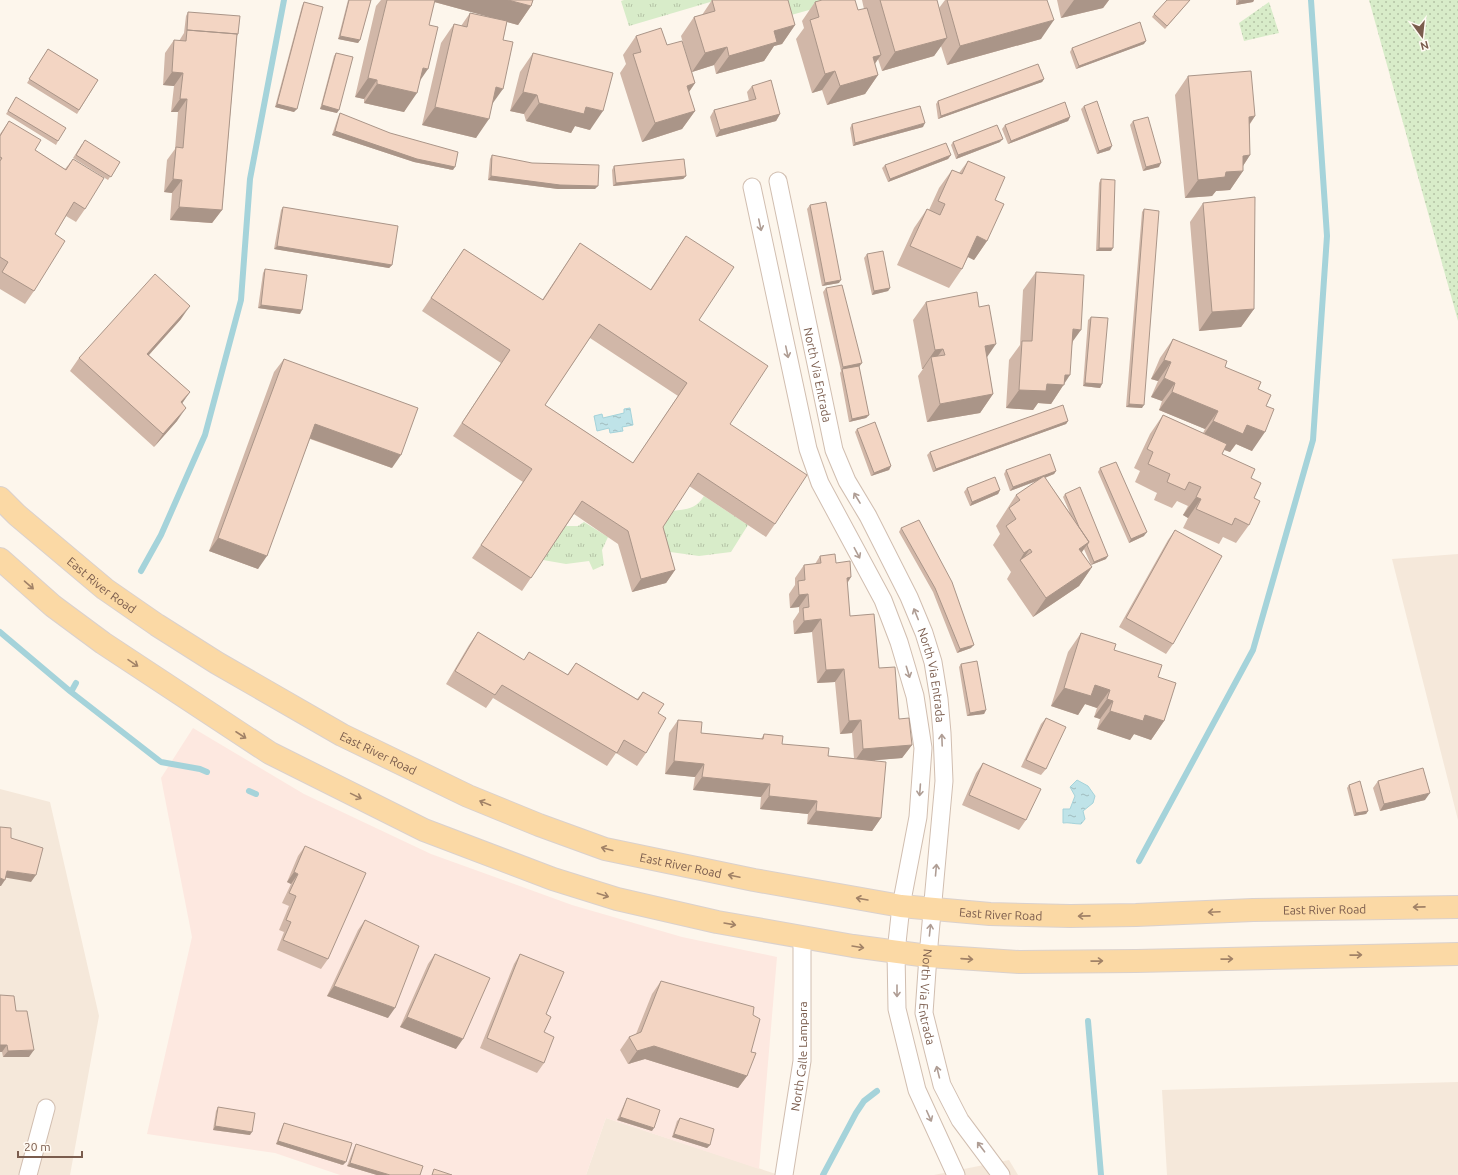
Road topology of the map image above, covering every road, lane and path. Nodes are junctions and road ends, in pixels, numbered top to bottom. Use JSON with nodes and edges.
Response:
{"nodes":[{"id":1,"x":778,"y":181,"type":"dead end"},
{"id":2,"x":752,"y":187,"type":"dead end"},
{"id":3,"x":0,"y":498,"type":"edge"},
{"id":4,"x":0,"y":559,"type":"edge"},
{"id":5,"x":901,"y":906,"type":"junction"},
{"id":6,"x":1458,"y":907,"type":"edge"},
{"id":7,"x":932,"y":909,"type":"junction"},
{"id":8,"x":802,"y":937,"type":"junction"},
{"id":9,"x":896,"y":952,"type":"junction"},
{"id":10,"x":1458,"y":954,"type":"edge"},
{"id":11,"x":928,"y":956,"type":"junction"},
{"id":12,"x":46,"y":1108,"type":"dead end"},
{"id":13,"x":28,"y":1175,"type":"edge"},
{"id":14,"x":784,"y":1175,"type":"edge"},
{"id":15,"x":956,"y":1175,"type":"edge"},
{"id":16,"x":1002,"y":1175,"type":"edge"}],
"edges":[{"from":7,"to":1,"type":"street","name":"North Via Entrada","one_way":true},
{"from":2,"to":5,"type":"street","name":"North Via Entrada","one_way":true},
{"from":5,"to":3,"type":"main road","name":"East River Road","one_way":true},
{"from":4,"to":8,"type":"main road","one_way":true},
{"from":5,"to":7,"type":"main road","name":"East River Road"},
{"from":5,"to":9,"type":"street","name":"North Via Entrada"},
{"from":6,"to":7,"type":"main road","name":"East River Road","one_way":true},
{"from":11,"to":7,"type":"street","name":"North Via Entrada","one_way":true},
{"from":8,"to":9,"type":"main road","one_way":true},
{"from":8,"to":14,"type":"street","name":"North Calle Lampara"},
{"from":9,"to":11,"type":"main road"},
{"from":9,"to":15,"type":"street","name":"North Via Entrada","one_way":true},
{"from":11,"to":10,"type":"main road","one_way":true},
{"from":16,"to":11,"type":"street","name":"North Via Entrada","one_way":true},
{"from":12,"to":13,"type":"street"}]}
